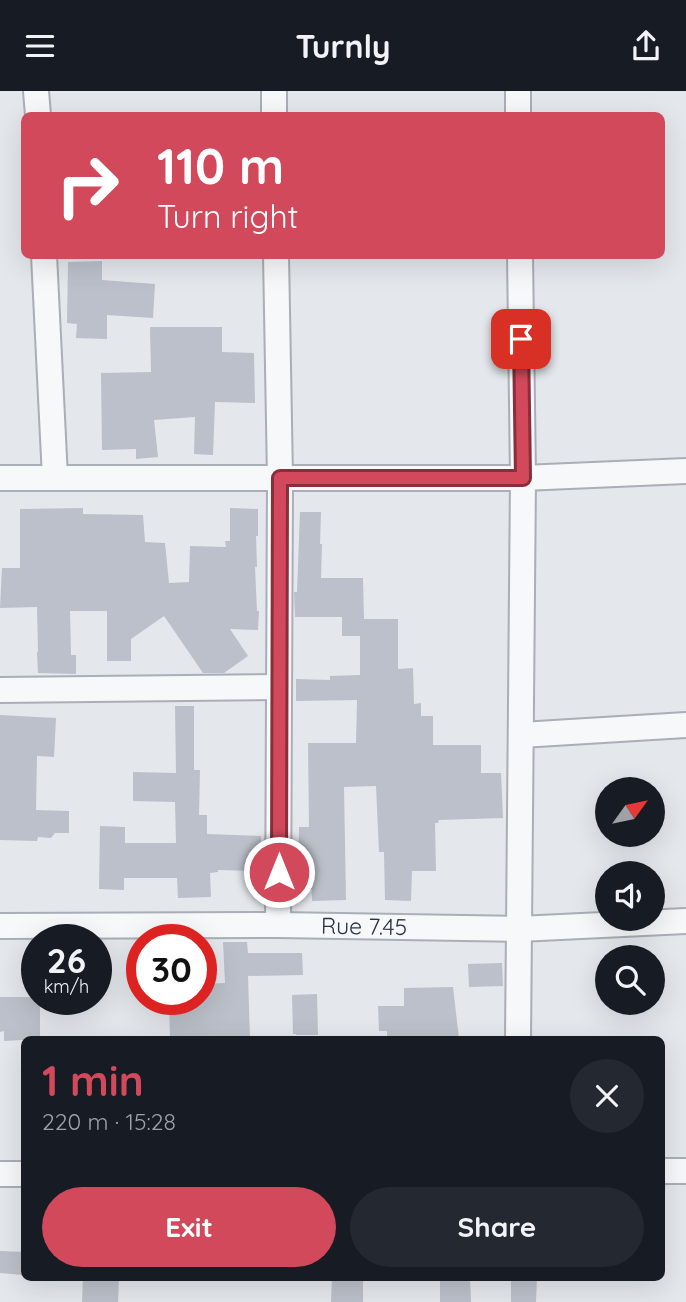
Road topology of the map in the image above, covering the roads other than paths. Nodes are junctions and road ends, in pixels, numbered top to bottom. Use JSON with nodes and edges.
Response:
{"nodes":[{"id":1,"x":36,"y":91,"type":"edge"},
{"id":2,"x":274,"y":91,"type":"edge"},
{"id":3,"x":518,"y":91,"type":"edge"},
{"id":4,"x":37,"y":112,"type":"edge"},
{"id":5,"x":274,"y":112,"type":"edge"},
{"id":6,"x":518,"y":112,"type":"edge"},
{"id":7,"x":44,"y":259,"type":"edge"},
{"id":8,"x":276,"y":259,"type":"edge"},
{"id":9,"x":520,"y":259,"type":"edge"},
{"id":10,"x":686,"y":471,"type":"edge"},
{"id":11,"x":0,"y":478,"type":"edge"},
{"id":12,"x":55,"y":478,"type":"junction"},
{"id":13,"x":280,"y":478,"type":"junction"},
{"id":14,"x":523,"y":478,"type":"junction"},
{"id":15,"x":279,"y":687,"type":"junction"},
{"id":16,"x":0,"y":690,"type":"edge"},
{"id":17,"x":686,"y":725,"type":"edge"},
{"id":18,"x":521,"y":735,"type":"junction"},
{"id":19,"x":686,"y":921,"type":"edge"},
{"id":20,"x":278,"y":925,"type":"junction"},
{"id":21,"x":0,"y":926,"type":"edge"},
{"id":22,"x":519,"y":929,"type":"junction"},
{"id":23,"x":518,"y":1036,"type":"edge"},
{"id":24,"x":665,"y":1171,"type":"edge"},
{"id":25,"x":686,"y":1171,"type":"edge"},
{"id":26,"x":0,"y":1174,"type":"edge"},
{"id":27,"x":21,"y":1174,"type":"edge"}],
"edges":[{"from":1,"to":4,"type":"street"},
{"from":2,"to":5,"type":"street"},
{"from":3,"to":6,"type":"street"},
{"from":7,"to":12,"type":"street"},
{"from":8,"to":13,"type":"street"},
{"from":9,"to":14,"type":"street"},
{"from":10,"to":14,"type":"street"},
{"from":11,"to":12,"type":"street"},
{"from":12,"to":13,"type":"street"},
{"from":13,"to":14,"type":"street"},
{"from":13,"to":15,"type":"street"},
{"from":14,"to":18,"type":"street"},
{"from":15,"to":16,"type":"street"},
{"from":15,"to":20,"type":"street"},
{"from":17,"to":18,"type":"street"},
{"from":18,"to":22,"type":"street"},
{"from":19,"to":22,"type":"street","name":"Rue 7.45"},
{"from":20,"to":21,"type":"street","name":"Rue 7.45"},
{"from":20,"to":22,"type":"street","name":"Rue 7.45"},
{"from":22,"to":23,"type":"street"},
{"from":24,"to":25,"type":"street"},
{"from":26,"to":27,"type":"street"}]}
